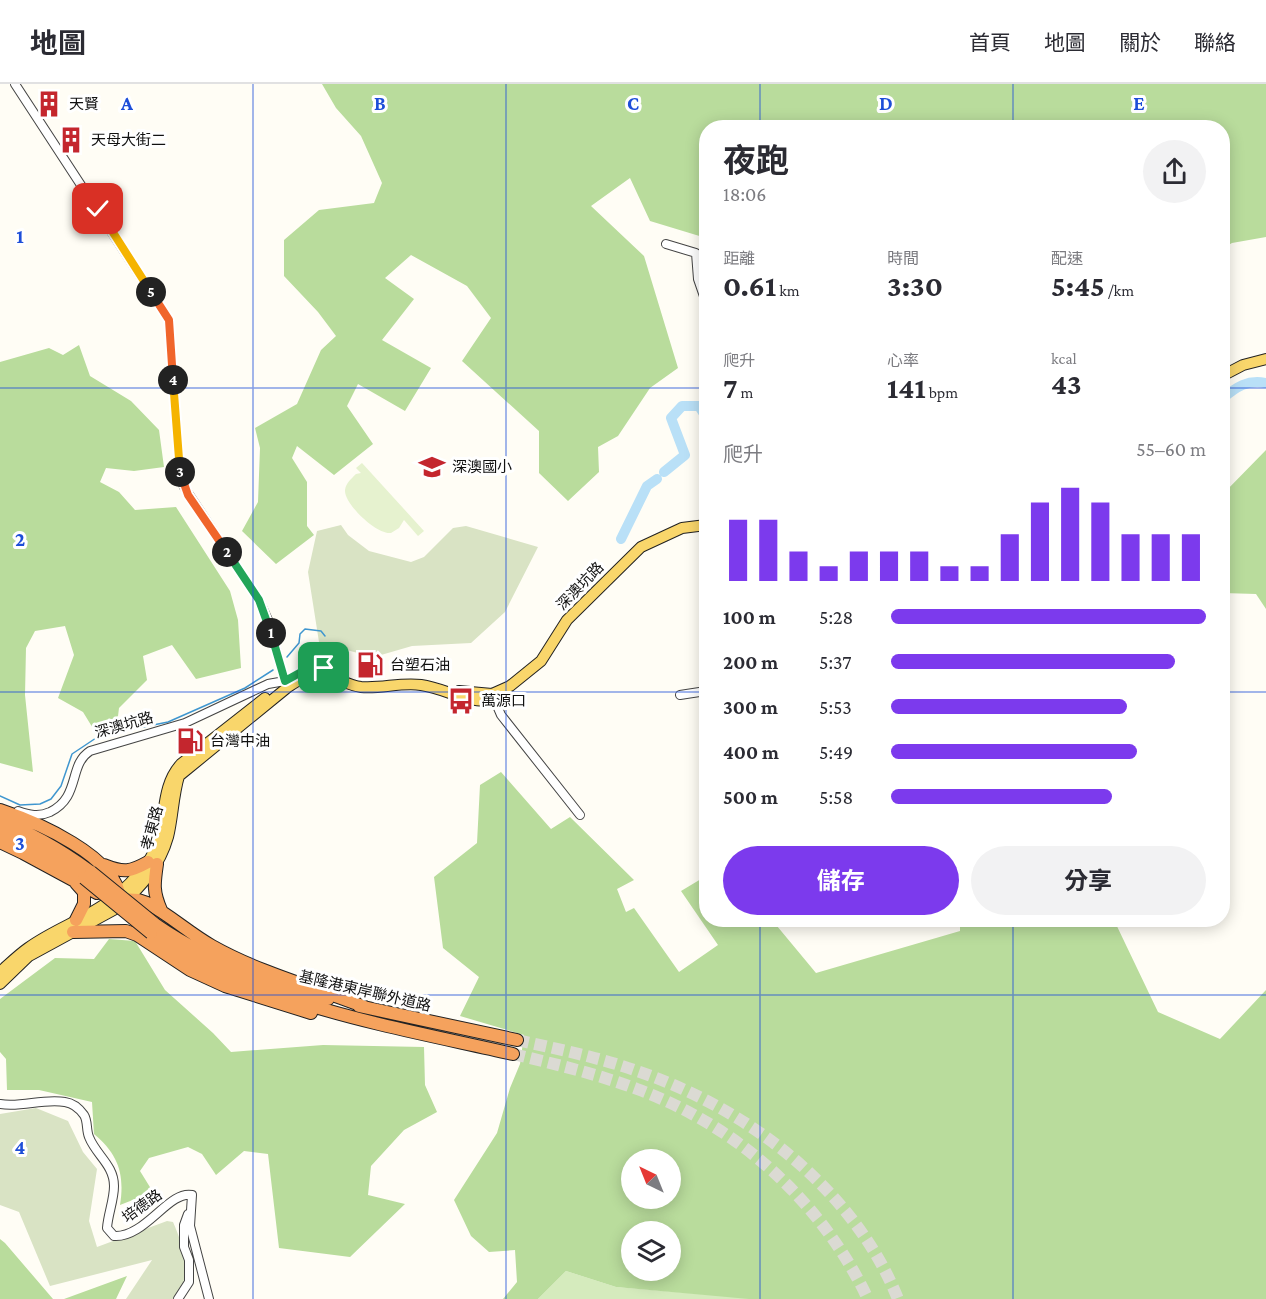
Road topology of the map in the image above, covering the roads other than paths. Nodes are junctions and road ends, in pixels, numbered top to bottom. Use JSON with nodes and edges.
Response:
{"nodes":[{"id":1,"x":15,"y":84,"type":"edge"},
{"id":2,"x":666,"y":244,"type":"dead end"},
{"id":3,"x":699,"y":282,"type":"edge"},
{"id":4,"x":1266,"y":359,"type":"edge"},
{"id":5,"x":1230,"y":372,"type":"edge"},
{"id":6,"x":699,"y":526,"type":"edge"},
{"id":7,"x":287,"y":684,"type":"junction"},
{"id":8,"x":699,"y":692,"type":"edge"},
{"id":9,"x":492,"y":694,"type":"junction"},
{"id":10,"x":680,"y":695,"type":"dead end"},
{"id":11,"x":0,"y":804,"type":"edge"},
{"id":12,"x":0,"y":810,"type":"edge"},
{"id":13,"x":580,"y":816,"type":"dead end"},
{"id":14,"x":0,"y":822,"type":"edge"},
{"id":15,"x":0,"y":831,"type":"edge"},
{"id":16,"x":3,"y":843,"type":"edge"},
{"id":17,"x":58,"y":848,"type":"junction"},
{"id":18,"x":84,"y":851,"type":"junction"},
{"id":19,"x":152,"y":863,"type":"junction"},
{"id":20,"x":62,"y":874,"type":"junction"},
{"id":21,"x":120,"y":899,"type":"junction"},
{"id":22,"x":161,"y":910,"type":"junction"},
{"id":23,"x":75,"y":926,"type":"junction"},
{"id":24,"x":153,"y":929,"type":"junction"},
{"id":25,"x":156,"y":948,"type":"junction"},
{"id":26,"x":0,"y":972,"type":"edge"},
{"id":27,"x":0,"y":984,"type":"edge"},
{"id":28,"x":365,"y":1007,"type":"junction"},
{"id":29,"x":395,"y":1027,"type":"junction"},
{"id":30,"x":517,"y":1040,"type":"tunnel mouth"},
{"id":31,"x":513,"y":1054,"type":"tunnel mouth"},
{"id":32,"x":0,"y":1104,"type":"edge"},
{"id":33,"x":192,"y":1206,"type":"junction"},
{"id":34,"x":178,"y":1299,"type":"edge"},
{"id":35,"x":209,"y":1299,"type":"edge"}],
"edges":[{"from":1,"to":7,"type":"street"},
{"from":2,"to":3,"type":"street"},
{"from":4,"to":5,"type":"main road"},
{"from":6,"to":9,"type":"main road","name":"深澳坑路"},
{"from":7,"to":9,"type":"main road","name":"深澳坑路"},
{"from":7,"to":11,"type":"street","name":"深澳坑路"},
{"from":7,"to":19,"type":"main road","name":"孝東路"},
{"from":8,"to":10,"type":"street"},
{"from":9,"to":13,"type":"street"},
{"from":12,"to":17,"type":"highway"},
{"from":14,"to":17,"type":"highway","name":"基隆港東岸聯外道路"},
{"from":15,"to":17,"type":"highway","name":"基隆港東岸聯外道路"},
{"from":16,"to":20,"type":"highway"},
{"from":17,"to":18,"type":"highway"},
{"from":17,"to":24,"type":"highway","name":"基隆港東岸聯外道路","bridge":true},
{"from":18,"to":19,"type":"highway"},
{"from":18,"to":21,"type":"highway"},
{"from":19,"to":21,"type":"main road","name":"孝東路"},
{"from":19,"to":22,"type":"highway"},
{"from":20,"to":21,"type":"highway"},
{"from":20,"to":23,"type":"highway"},
{"from":21,"to":22,"type":"highway"},
{"from":21,"to":23,"type":"main road","name":"孝東路"},
{"from":21,"to":25,"type":"highway"},
{"from":22,"to":28,"type":"highway"},
{"from":23,"to":25,"type":"highway"},
{"from":23,"to":26,"type":"main road","name":"孝東路"},
{"from":23,"to":27,"type":"main road","name":"孝東路"},
{"from":24,"to":28,"type":"highway","name":"基隆港東岸聯外道路"},
{"from":24,"to":29,"type":"highway","name":"基隆港東岸聯外道路"},
{"from":25,"to":29,"type":"highway"},
{"from":28,"to":30,"type":"highway","name":"基隆港東岸聯外道路"},
{"from":29,"to":31,"type":"highway","name":"基隆港東岸聯外道路"},
{"from":32,"to":33,"type":"street","name":"培德路"},
{"from":33,"to":34,"type":"street"},
{"from":33,"to":35,"type":"street"}]}
